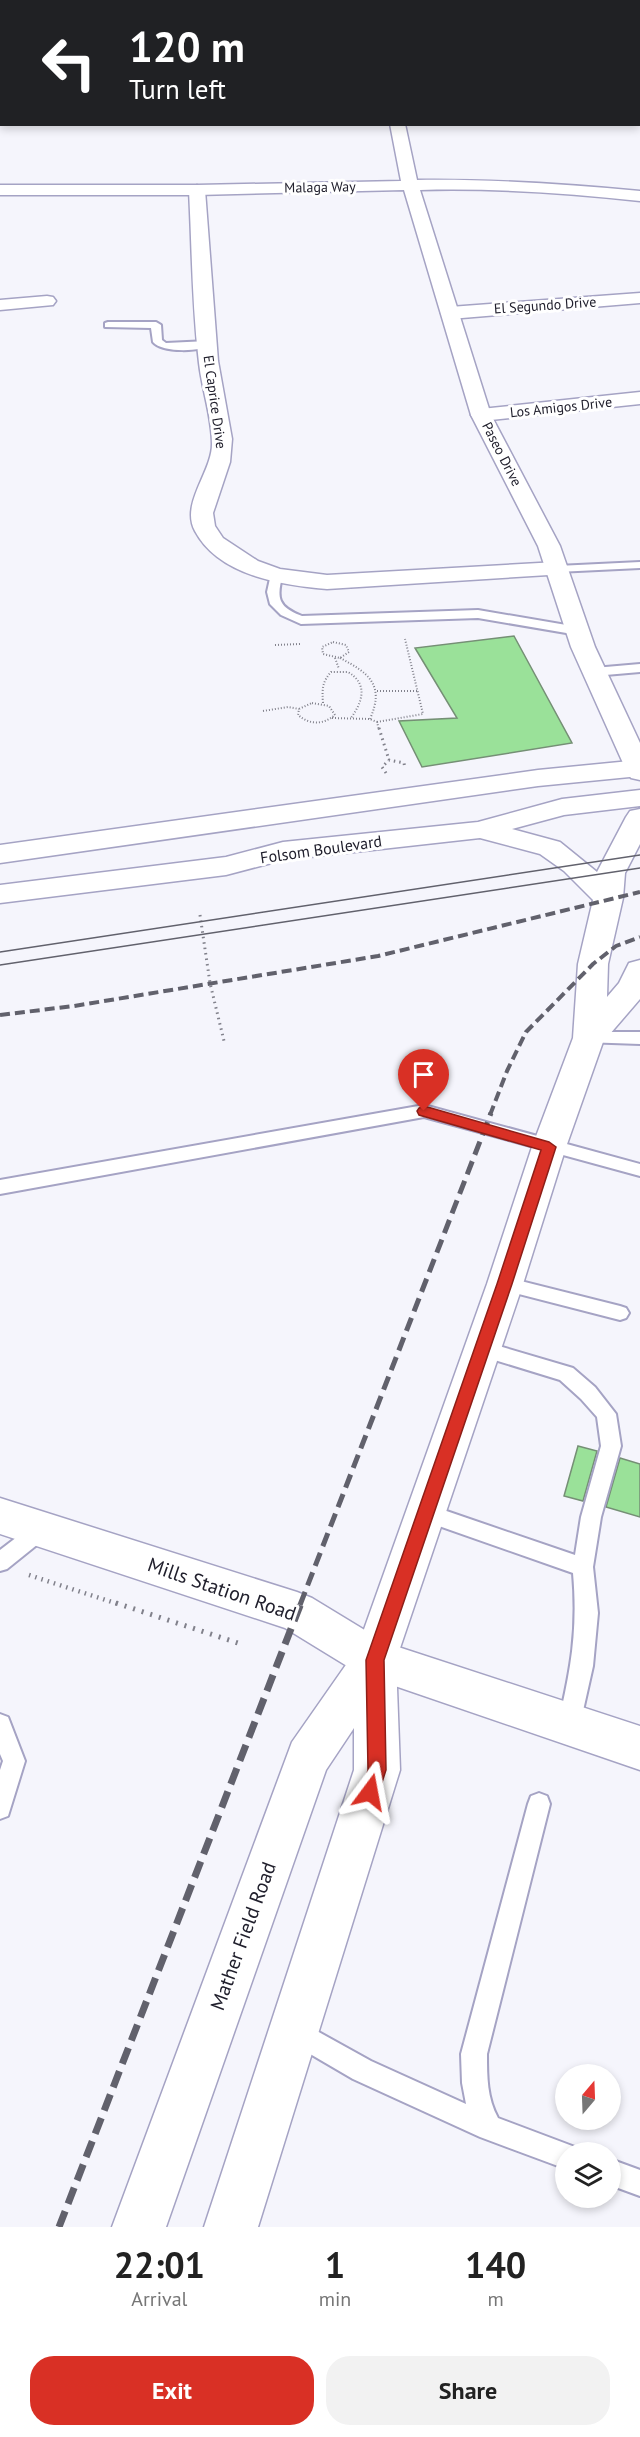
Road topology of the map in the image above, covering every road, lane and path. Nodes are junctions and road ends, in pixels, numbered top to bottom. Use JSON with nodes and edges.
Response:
{"nodes":[{"id":1,"x":397,"y":126,"type":"edge"},
{"id":2,"x":411,"y":185,"type":"junction"},
{"id":3,"x":0,"y":190,"type":"edge"},
{"id":4,"x":197,"y":190,"type":"junction"},
{"id":5,"x":640,"y":196,"type":"edge"},
{"id":6,"x":640,"y":298,"type":"edge"},
{"id":7,"x":47,"y":301,"type":"dead end"},
{"id":8,"x":0,"y":305,"type":"edge"},
{"id":9,"x":450,"y":313,"type":"junction"},
{"id":10,"x":108,"y":325,"type":"dead end"},
{"id":11,"x":208,"y":344,"type":"junction"},
{"id":12,"x":640,"y":398,"type":"edge"},
{"id":13,"x":482,"y":415,"type":"junction"},
{"id":14,"x":640,"y":565,"type":"edge"},
{"id":15,"x":557,"y":569,"type":"junction"},
{"id":16,"x":277,"y":574,"type":"junction"},
{"id":17,"x":578,"y":631,"type":"junction"},
{"id":18,"x":395,"y":639,"type":"dead end"},
{"id":19,"x":337,"y":642,"type":"junction"},
{"id":20,"x":349,"y":642,"type":"dead end"},
{"id":21,"x":338,"y":658,"type":"junction"},
{"id":22,"x":640,"y":668,"type":"edge"},
{"id":23,"x":339,"y":669,"type":"junction"},
{"id":24,"x":594,"y":672,"type":"junction"},
{"id":25,"x":377,"y":691,"type":"junction"},
{"id":26,"x":418,"y":691,"type":"junction"},
{"id":27,"x":323,"y":703,"type":"junction"},
{"id":28,"x":299,"y":709,"type":"junction"},
{"id":29,"x":263,"y":711,"type":"dead end"},
{"id":30,"x":332,"y":718,"type":"junction"},
{"id":31,"x":351,"y":718,"type":"junction"},
{"id":32,"x":370,"y":719,"type":"junction"},
{"id":33,"x":376,"y":722,"type":"junction"},
{"id":34,"x":389,"y":760,"type":"junction"},
{"id":35,"x":639,"y":769,"type":"edge"},
{"id":36,"x":402,"y":775,"type":"dead end"},
{"id":37,"x":392,"y":777,"type":"dead end"},
{"id":38,"x":640,"y":798,"type":"edge"},
{"id":39,"x":640,"y":818,"type":"edge"},
{"id":40,"x":479,"y":830,"type":"junction"},
{"id":41,"x":0,"y":854,"type":"edge"},
{"id":42,"x":0,"y":894,"type":"edge"},
{"id":43,"x":608,"y":898,"type":"junction"},
{"id":44,"x":200,"y":915,"type":"dead end"},
{"id":45,"x":640,"y":970,"type":"edge"},
{"id":46,"x":589,"y":1038,"type":"junction"},
{"id":47,"x":640,"y":1038,"type":"edge"},
{"id":48,"x":224,"y":1041,"type":"dead end"},
{"id":49,"x":549,"y":1147,"type":"junction"},
{"id":50,"x":640,"y":1170,"type":"edge"},
{"id":51,"x":0,"y":1187,"type":"edge"},
{"id":52,"x":505,"y":1284,"type":"junction"},
{"id":53,"x":620,"y":1313,"type":"dead end"},
{"id":54,"x":482,"y":1349,"type":"junction"},
{"id":55,"x":426,"y":1513,"type":"junction"},
{"id":56,"x":0,"y":1516,"type":"edge"},
{"id":57,"x":42,"y":1529,"type":"junction"},
{"id":58,"x":0,"y":1562,"type":"edge"},
{"id":59,"x":583,"y":1567,"type":"junction"},
{"id":60,"x":22,"y":1573,"type":"dead end"},
{"id":61,"x":241,"y":1644,"type":"dead end"},
{"id":62,"x":375,"y":1660,"type":"junction"},
{"id":63,"x":569,"y":1724,"type":"junction"},
{"id":64,"x":0,"y":1725,"type":"edge"},
{"id":65,"x":640,"y":1748,"type":"edge"},
{"id":66,"x":539,"y":1804,"type":"dead end"},
{"id":67,"x":0,"y":1808,"type":"edge"},
{"id":68,"x":293,"y":2030,"type":"junction"},
{"id":69,"x":489,"y":2128,"type":"junction"},
{"id":70,"x":555,"y":2152,"type":"edge"},
{"id":71,"x":621,"y":2176,"type":"edge"},
{"id":72,"x":640,"y":2183,"type":"edge"},
{"id":73,"x":139,"y":2227,"type":"edge"},
{"id":74,"x":231,"y":2227,"type":"edge"}],
"edges":[{"from":1,"to":2,"type":"street","name":"Paseo Drive"},
{"from":2,"to":4,"type":"street","name":"Malaga Way"},
{"from":2,"to":5,"type":"street","name":"Malaga Way"},
{"from":2,"to":9,"type":"street","name":"Paseo Drive"},
{"from":3,"to":4,"type":"street","name":"Malaga Way"},
{"from":4,"to":11,"type":"street","name":"El Caprice Drive"},
{"from":6,"to":9,"type":"street","name":"El Segundo Drive"},
{"from":7,"to":8,"type":"street"},
{"from":9,"to":13,"type":"street","name":"Paseo Drive"},
{"from":10,"to":11,"type":"lane"},
{"from":11,"to":16,"type":"street","name":"El Caprice Drive"},
{"from":12,"to":13,"type":"street","name":"Los Amigos Drive"},
{"from":13,"to":15,"type":"street","name":"Paseo Drive"},
{"from":14,"to":15,"type":"lane"},
{"from":15,"to":16,"type":"street","name":"El Caprice Drive"},
{"from":15,"to":17,"type":"street","name":"Paseo Drive"},
{"from":16,"to":17,"type":"lane"},
{"from":17,"to":24,"type":"street","name":"Paseo Drive"},
{"from":18,"to":26,"type":"path"},
{"from":19,"to":20,"type":"path"},
{"from":19,"to":21,"type":"path"},
{"from":19,"to":21,"type":"path"},
{"from":21,"to":23,"type":"path"},
{"from":21,"to":25,"type":"path"},
{"from":22,"to":24,"type":"lane"},
{"from":23,"to":27,"type":"path"},
{"from":23,"to":31,"type":"path"},
{"from":24,"to":35,"type":"street","name":"Paseo Drive"},
{"from":25,"to":26,"type":"path"},
{"from":25,"to":32,"type":"path"},
{"from":26,"to":33,"type":"path"},
{"from":27,"to":28,"type":"path"},
{"from":27,"to":30,"type":"path"},
{"from":28,"to":29,"type":"path"},
{"from":28,"to":30,"type":"path"},
{"from":30,"to":31,"type":"path"},
{"from":31,"to":32,"type":"path"},
{"from":32,"to":33,"type":"path"},
{"from":33,"to":34,"type":"path"},
{"from":34,"to":36,"type":"path"},
{"from":34,"to":37,"type":"path"},
{"from":35,"to":41,"type":"street"},
{"from":38,"to":40,"type":"street","name":"Folsom Boulevard"},
{"from":39,"to":43,"type":"street","name":"Mather Field Road"},
{"from":40,"to":42,"type":"street","name":"Folsom Boulevard"},
{"from":40,"to":43,"type":"street"},
{"from":43,"to":46,"type":"street","name":"Mather Field Road"},
{"from":44,"to":48,"type":"path"},
{"from":45,"to":46,"type":"street","name":"Mather Field Road"},
{"from":46,"to":47,"type":"lane"},
{"from":46,"to":49,"type":"street","name":"Mather Field Road"},
{"from":49,"to":50,"type":"lane"},
{"from":49,"to":51,"type":"lane"},
{"from":49,"to":52,"type":"street","name":"Mather Field Road"},
{"from":52,"to":53,"type":"lane"},
{"from":52,"to":54,"type":"street","name":"Mather Field Road"},
{"from":54,"to":55,"type":"street","name":"Mather Field Road"},
{"from":54,"to":59,"type":"lane"},
{"from":55,"to":59,"type":"lane"},
{"from":55,"to":62,"type":"street","name":"Mather Field Road"},
{"from":56,"to":57,"type":"street","name":"Mills Station Road"},
{"from":57,"to":58,"type":"lane"},
{"from":57,"to":62,"type":"street","name":"Mills Station Road"},
{"from":59,"to":63,"type":"lane"},
{"from":60,"to":61,"type":"path"},
{"from":62,"to":63,"type":"street","name":"Mills Station Road"},
{"from":62,"to":68,"type":"street","name":"Mather Field Road"},
{"from":62,"to":73,"type":"street","name":"Mather Field Road"},
{"from":63,"to":65,"type":"street","name":"Mills Station Road"},
{"from":64,"to":67,"type":"lane"},
{"from":66,"to":69,"type":"lane"},
{"from":68,"to":69,"type":"lane"},
{"from":68,"to":74,"type":"street","name":"Mather Field Road"},
{"from":69,"to":70,"type":"lane"},
{"from":71,"to":72,"type":"lane"}]}
